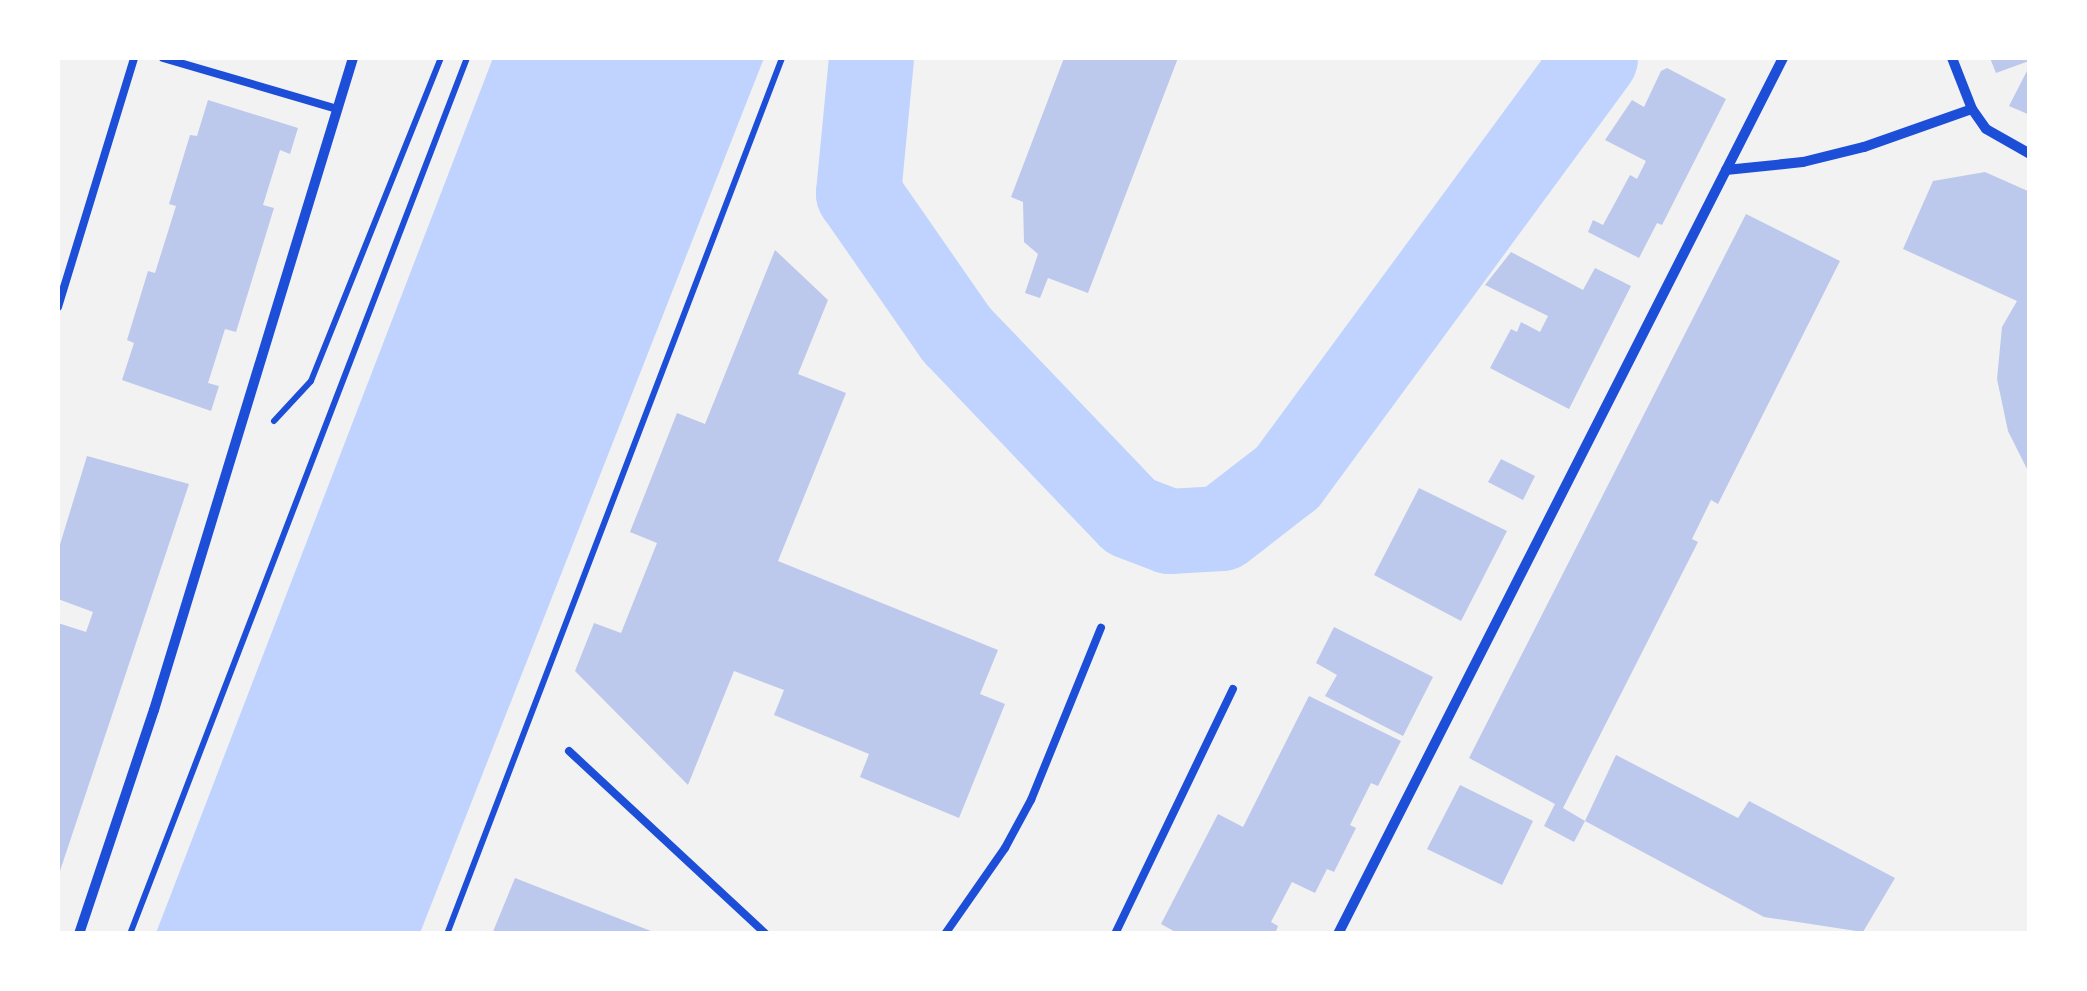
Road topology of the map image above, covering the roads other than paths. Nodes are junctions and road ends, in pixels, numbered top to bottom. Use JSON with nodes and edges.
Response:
{"nodes":[{"id":1,"x":134,"y":58,"type":"edge"},
{"id":2,"x":163,"y":58,"type":"edge"},
{"id":3,"x":353,"y":58,"type":"edge"},
{"id":4,"x":1783,"y":58,"type":"edge"},
{"id":5,"x":1952,"y":58,"type":"edge"},
{"id":6,"x":337,"y":109,"type":"junction"},
{"id":7,"x":1972,"y":109,"type":"junction"},
{"id":8,"x":2030,"y":154,"type":"edge"},
{"id":9,"x":1726,"y":170,"type":"junction"},
{"id":10,"x":58,"y":307,"type":"edge"},
{"id":11,"x":1102,"y":628,"type":"dead end"},
{"id":12,"x":1233,"y":690,"type":"dead end"},
{"id":13,"x":569,"y":751,"type":"dead end"},
{"id":14,"x":79,"y":934,"type":"edge"},
{"id":15,"x":766,"y":934,"type":"edge"},
{"id":16,"x":945,"y":934,"type":"edge"},
{"id":17,"x":1116,"y":934,"type":"edge"},
{"id":18,"x":1338,"y":934,"type":"edge"}],
"edges":[{"from":1,"to":10,"type":"lane"},
{"from":2,"to":6,"type":"lane"},
{"from":3,"to":6,"type":"street"},
{"from":4,"to":9,"type":"street"},
{"from":5,"to":7,"type":"street"},
{"from":6,"to":14,"type":"street"},
{"from":7,"to":8,"type":"street"},
{"from":7,"to":9,"type":"street"},
{"from":9,"to":18,"type":"street"},
{"from":11,"to":16,"type":"lane"},
{"from":12,"to":17,"type":"lane"},
{"from":13,"to":15,"type":"lane"}]}
